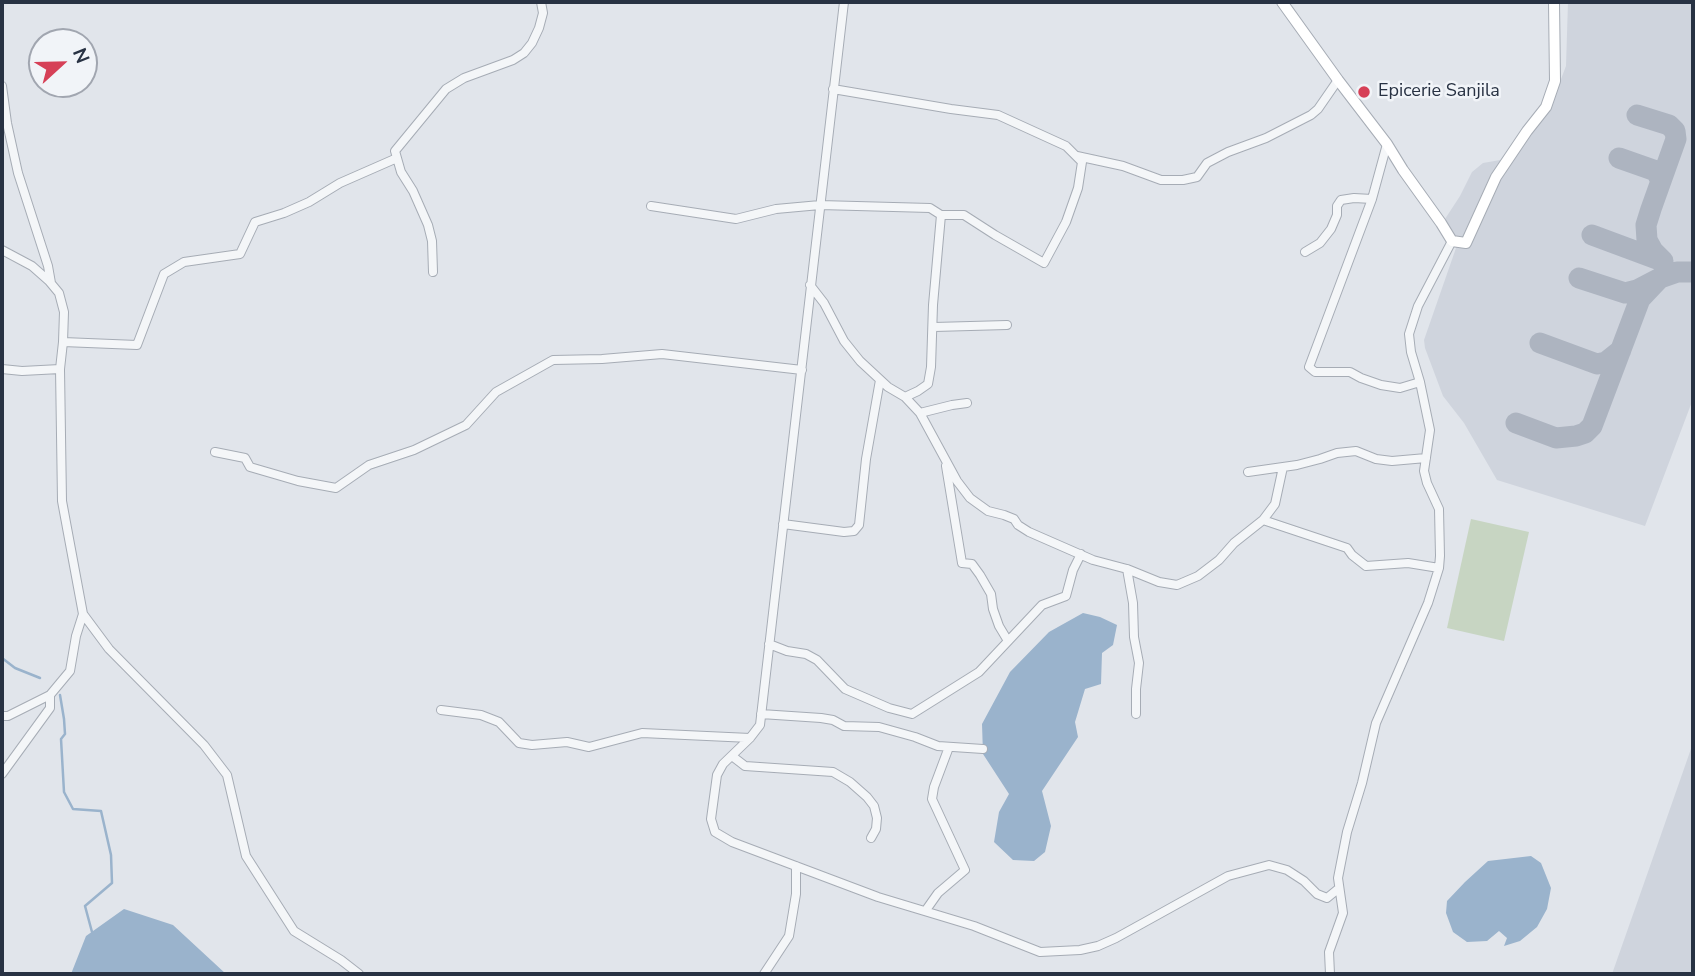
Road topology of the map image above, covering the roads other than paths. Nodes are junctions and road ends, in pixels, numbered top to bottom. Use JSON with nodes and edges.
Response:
{"nodes":[{"id":1,"x":541,"y":2,"type":"edge"},
{"id":2,"x":844,"y":2,"type":"edge"},
{"id":3,"x":1282,"y":2,"type":"edge"},
{"id":4,"x":1554,"y":2,"type":"edge"},
{"id":5,"x":1338,"y":80,"type":"junction"},
{"id":6,"x":2,"y":86,"type":"edge"},
{"id":7,"x":833,"y":89,"type":"junction"},
{"id":8,"x":1387,"y":144,"type":"junction"},
{"id":9,"x":1077,"y":156,"type":"junction"},
{"id":10,"x":397,"y":158,"type":"junction"},
{"id":11,"x":1372,"y":199,"type":"junction"},
{"id":12,"x":820,"y":205,"type":"junction"},
{"id":13,"x":651,"y":206,"type":"dead end"},
{"id":14,"x":940,"y":215,"type":"junction"},
{"id":15,"x":1452,"y":241,"type":"junction"},
{"id":16,"x":2,"y":250,"type":"edge"},
{"id":17,"x":1305,"y":252,"type":"dead end"},
{"id":18,"x":433,"y":272,"type":"dead end"},
{"id":19,"x":52,"y":283,"type":"junction"},
{"id":20,"x":810,"y":285,"type":"junction"},
{"id":21,"x":1007,"y":325,"type":"dead end"},
{"id":22,"x":934,"y":327,"type":"junction"},
{"id":23,"x":63,"y":342,"type":"junction"},
{"id":24,"x":2,"y":369,"type":"edge"},
{"id":25,"x":60,"y":369,"type":"junction"},
{"id":26,"x":802,"y":370,"type":"junction"},
{"id":27,"x":880,"y":380,"type":"junction"},
{"id":28,"x":1420,"y":382,"type":"junction"},
{"id":29,"x":905,"y":397,"type":"junction"},
{"id":30,"x":967,"y":402,"type":"dead end"},
{"id":31,"x":920,"y":413,"type":"junction"},
{"id":32,"x":215,"y":452,"type":"dead end"},
{"id":33,"x":1426,"y":458,"type":"junction"},
{"id":34,"x":945,"y":459,"type":"junction"},
{"id":35,"x":1283,"y":467,"type":"junction"},
{"id":36,"x":1248,"y":472,"type":"dead end"},
{"id":37,"x":1263,"y":520,"type":"junction"},
{"id":38,"x":783,"y":524,"type":"junction"},
{"id":39,"x":1081,"y":554,"type":"junction"},
{"id":40,"x":1439,"y":568,"type":"junction"},
{"id":41,"x":1127,"y":569,"type":"junction"},
{"id":42,"x":83,"y":614,"type":"junction"},
{"id":43,"x":1008,"y":641,"type":"junction"},
{"id":44,"x":769,"y":644,"type":"junction"},
{"id":45,"x":50,"y":695,"type":"junction"},
{"id":46,"x":441,"y":710,"type":"dead end"},
{"id":47,"x":761,"y":714,"type":"junction"},
{"id":48,"x":1136,"y":714,"type":"dead end"},
{"id":49,"x":2,"y":716,"type":"edge"},
{"id":50,"x":750,"y":738,"type":"junction"},
{"id":51,"x":949,"y":747,"type":"junction"},
{"id":52,"x":983,"y":749,"type":"dead end"},
{"id":53,"x":732,"y":756,"type":"junction"},
{"id":54,"x":2,"y":774,"type":"edge"},
{"id":55,"x":871,"y":838,"type":"dead end"},
{"id":56,"x":796,"y":866,"type":"junction"},
{"id":57,"x":1338,"y":889,"type":"junction"},
{"id":58,"x":926,"y":910,"type":"junction"},
{"id":59,"x":359,"y":974,"type":"edge"},
{"id":60,"x":764,"y":974,"type":"edge"},
{"id":61,"x":1329,"y":974,"type":"edge"}],
"edges":[{"from":1,"to":10,"type":"street"},
{"from":2,"to":7,"type":"street"},
{"from":3,"to":5,"type":"main road"},
{"from":4,"to":15,"type":"main road"},
{"from":5,"to":8,"type":"main road"},
{"from":5,"to":9,"type":"street"},
{"from":6,"to":19,"type":"street"},
{"from":7,"to":9,"type":"street"},
{"from":7,"to":12,"type":"street"},
{"from":8,"to":11,"type":"street"},
{"from":8,"to":15,"type":"main road"},
{"from":9,"to":14,"type":"street"},
{"from":10,"to":18,"type":"street"},
{"from":10,"to":23,"type":"street"},
{"from":11,"to":17,"type":"street"},
{"from":11,"to":28,"type":"street"},
{"from":12,"to":13,"type":"street"},
{"from":12,"to":14,"type":"street"},
{"from":12,"to":20,"type":"street"},
{"from":14,"to":22,"type":"street"},
{"from":15,"to":28,"type":"street"},
{"from":16,"to":19,"type":"street"},
{"from":19,"to":23,"type":"street"},
{"from":20,"to":26,"type":"street"},
{"from":20,"to":27,"type":"street"},
{"from":21,"to":22,"type":"street"},
{"from":22,"to":29,"type":"street"},
{"from":23,"to":25,"type":"street"},
{"from":24,"to":25,"type":"street"},
{"from":25,"to":42,"type":"street"},
{"from":26,"to":32,"type":"street"},
{"from":26,"to":38,"type":"street"},
{"from":27,"to":29,"type":"street"},
{"from":27,"to":38,"type":"street"},
{"from":28,"to":33,"type":"street"},
{"from":29,"to":31,"type":"street"},
{"from":30,"to":31,"type":"street"},
{"from":31,"to":34,"type":"street"},
{"from":33,"to":35,"type":"street"},
{"from":33,"to":40,"type":"street"},
{"from":34,"to":39,"type":"street"},
{"from":34,"to":43,"type":"street"},
{"from":35,"to":36,"type":"street"},
{"from":35,"to":37,"type":"street"},
{"from":37,"to":40,"type":"street"},
{"from":37,"to":41,"type":"street"},
{"from":38,"to":44,"type":"street"},
{"from":39,"to":41,"type":"street"},
{"from":39,"to":43,"type":"street"},
{"from":40,"to":57,"type":"street"},
{"from":41,"to":48,"type":"street"},
{"from":42,"to":45,"type":"street"},
{"from":42,"to":59,"type":"street"},
{"from":43,"to":44,"type":"street"},
{"from":44,"to":47,"type":"street"},
{"from":45,"to":49,"type":"street"},
{"from":45,"to":54,"type":"street"},
{"from":46,"to":50,"type":"street"},
{"from":47,"to":50,"type":"street"},
{"from":47,"to":51,"type":"street"},
{"from":50,"to":53,"type":"street"},
{"from":51,"to":52,"type":"street"},
{"from":51,"to":58,"type":"street"},
{"from":53,"to":55,"type":"street"},
{"from":53,"to":56,"type":"street"},
{"from":56,"to":58,"type":"street"},
{"from":56,"to":60,"type":"street"},
{"from":57,"to":58,"type":"street"},
{"from":57,"to":61,"type":"street"}]}
